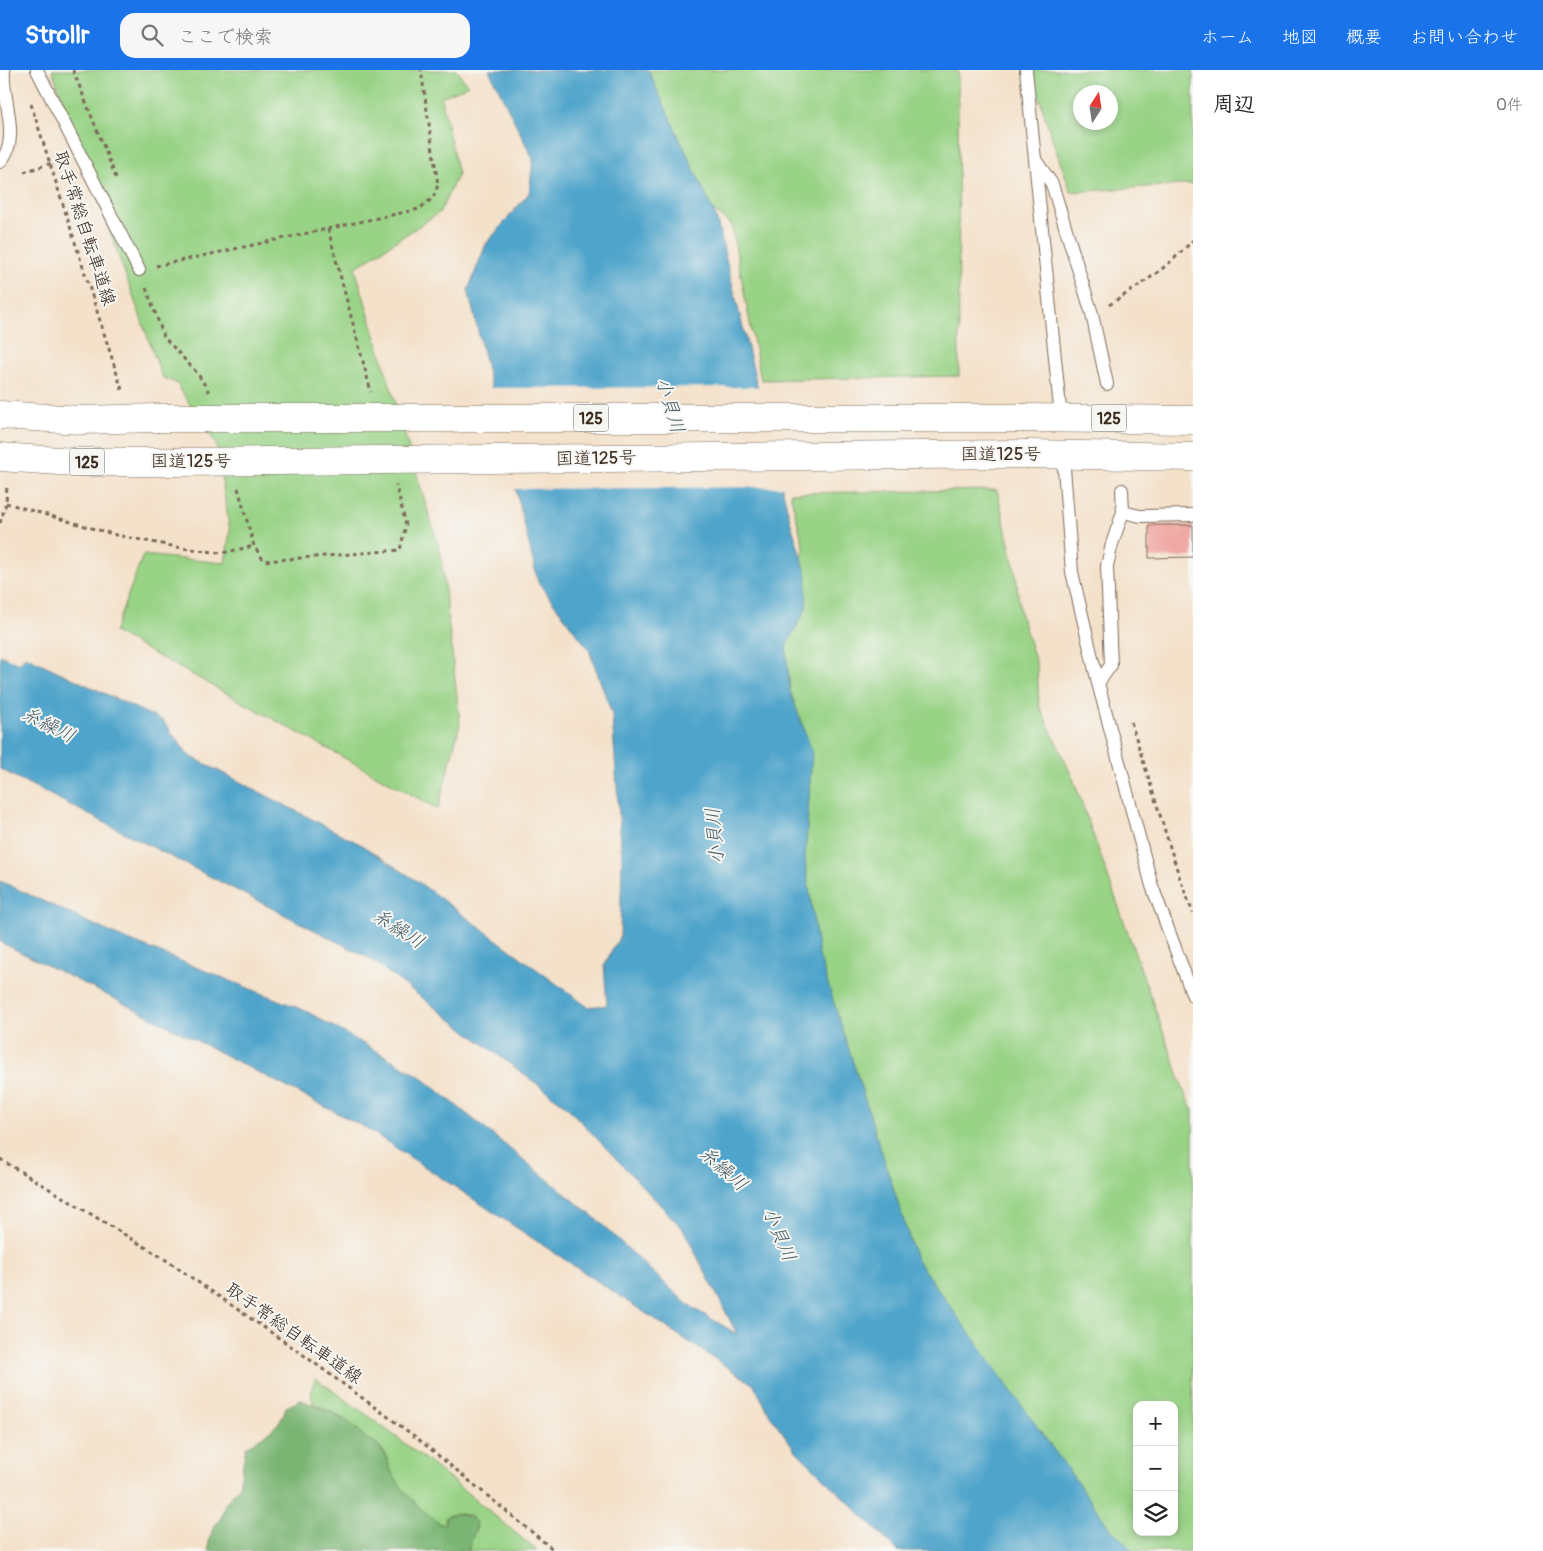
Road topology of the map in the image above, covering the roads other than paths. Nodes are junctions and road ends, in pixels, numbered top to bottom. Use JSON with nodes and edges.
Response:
{"nodes":[{"id":1,"x":4,"y":70,"type":"edge"},
{"id":2,"x":37,"y":70,"type":"edge"},
{"id":3,"x":1026,"y":70,"type":"edge"},
{"id":4,"x":1036,"y":161,"type":"junction"},
{"id":5,"x":0,"y":162,"type":"edge"},
{"id":6,"x":139,"y":270,"type":"road end"},
{"id":7,"x":1107,"y":384,"type":"dead end"},
{"id":8,"x":0,"y":415,"type":"edge"},
{"id":9,"x":1061,"y":418,"type":"junction"},
{"id":10,"x":1193,"y":420,"type":"edge"},
{"id":11,"x":1063,"y":455,"type":"junction"},
{"id":12,"x":0,"y":456,"type":"edge"},
{"id":13,"x":1193,"y":457,"type":"edge"},
{"id":14,"x":1122,"y":490,"type":"dead end"},
{"id":15,"x":1123,"y":512,"type":"junction"},
{"id":16,"x":1193,"y":515,"type":"edge"},
{"id":17,"x":1098,"y":683,"type":"junction"},
{"id":18,"x":1193,"y":996,"type":"edge"}],
"edges":[{"from":1,"to":5,"type":"lane"},
{"from":2,"to":6,"type":"lane"},
{"from":3,"to":4,"type":"lane"},
{"from":4,"to":7,"type":"lane"},
{"from":4,"to":9,"type":"lane"},
{"from":8,"to":9,"type":"highway","name":"国道125号","number":"125","bridge":true},
{"from":9,"to":10,"type":"highway","name":"国道125号","number":"125"},
{"from":11,"to":12,"type":"highway","name":"国道125号","number":"125","bridge":true},
{"from":11,"to":13,"type":"highway","name":"国道125号","number":"125"},
{"from":11,"to":17,"type":"lane"},
{"from":14,"to":15,"type":"lane"},
{"from":15,"to":16,"type":"lane"},
{"from":15,"to":17,"type":"lane"},
{"from":17,"to":18,"type":"lane"}]}
